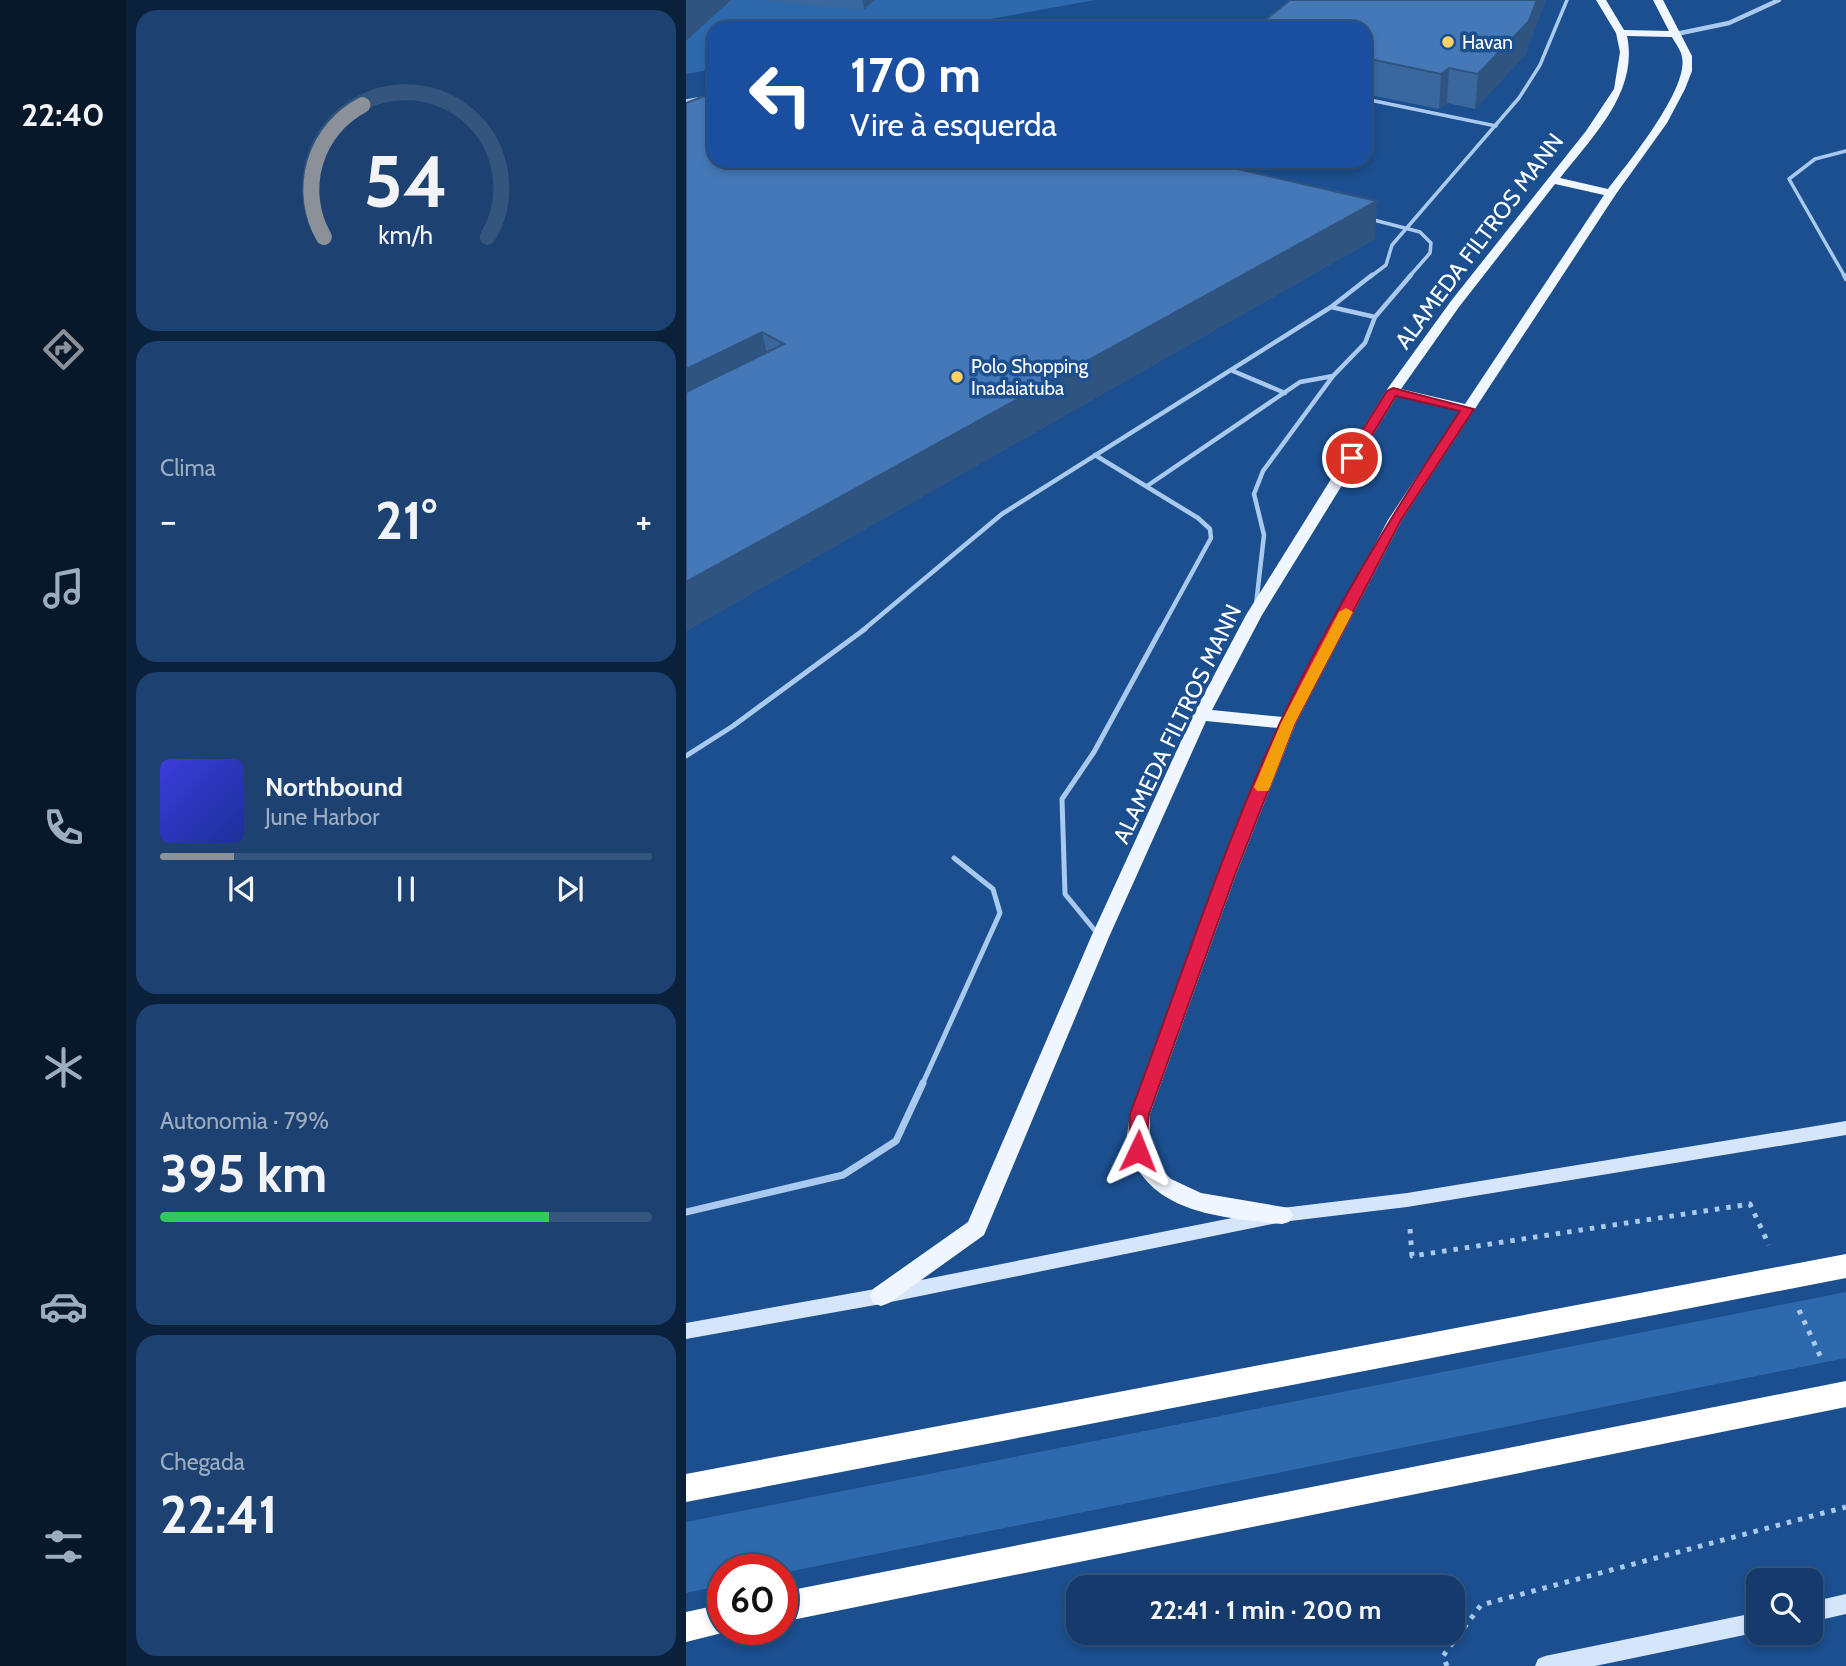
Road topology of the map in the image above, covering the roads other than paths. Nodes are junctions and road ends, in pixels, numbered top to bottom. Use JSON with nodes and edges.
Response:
{"nodes":[{"id":1,"x":1567,"y":0,"type":"edge"},
{"id":2,"x":1601,"y":0,"type":"edge"},
{"id":3,"x":1658,"y":0,"type":"edge"},
{"id":4,"x":1779,"y":0,"type":"edge"},
{"id":5,"x":1621,"y":33,"type":"junction"},
{"id":6,"x":1676,"y":34,"type":"junction"},
{"id":7,"x":707,"y":97,"type":"edge"},
{"id":8,"x":1372,"y":100,"type":"edge"},
{"id":9,"x":686,"y":101,"type":"edge"},
{"id":10,"x":1496,"y":126,"type":"junction"},
{"id":11,"x":1846,"y":151,"type":"edge"},
{"id":12,"x":1552,"y":180,"type":"junction"},
{"id":13,"x":1611,"y":193,"type":"junction"},
{"id":14,"x":1360,"y":217,"type":"edge"},
{"id":15,"x":1407,"y":228,"type":"junction"},
{"id":16,"x":1846,"y":279,"type":"edge"},
{"id":17,"x":1331,"y":307,"type":"junction"},
{"id":18,"x":1375,"y":317,"type":"junction"},
{"id":19,"x":1233,"y":371,"type":"junction"},
{"id":20,"x":1333,"y":376,"type":"junction"},
{"id":21,"x":1393,"y":391,"type":"junction"},
{"id":22,"x":1285,"y":393,"type":"junction"},
{"id":23,"x":1468,"y":409,"type":"junction"},
{"id":24,"x":1095,"y":455,"type":"junction"},
{"id":25,"x":1147,"y":486,"type":"junction"},
{"id":26,"x":1254,"y":615,"type":"junction"},
{"id":27,"x":1201,"y":715,"type":"junction"},
{"id":28,"x":1288,"y":723,"type":"junction"},
{"id":29,"x":686,"y":756,"type":"edge"},
{"id":30,"x":954,"y":858,"type":"dead end"},
{"id":31,"x":1100,"y":937,"type":"junction"},
{"id":32,"x":1846,"y":1128,"type":"edge"},
{"id":33,"x":686,"y":1212,"type":"edge"},
{"id":34,"x":1282,"y":1215,"type":"junction"},
{"id":35,"x":1846,"y":1266,"type":"edge"},
{"id":36,"x":881,"y":1296,"type":"junction"},
{"id":37,"x":686,"y":1331,"type":"edge"},
{"id":38,"x":1846,"y":1394,"type":"edge"},
{"id":39,"x":686,"y":1488,"type":"edge"},
{"id":40,"x":798,"y":1604,"type":"edge"},
{"id":41,"x":1846,"y":1604,"type":"edge"},
{"id":42,"x":1823,"y":1609,"type":"edge"},
{"id":43,"x":707,"y":1622,"type":"edge"},
{"id":44,"x":1746,"y":1625,"type":"edge"},
{"id":45,"x":686,"y":1627,"type":"edge"},
{"id":46,"x":1545,"y":1666,"type":"edge"}],
"edges":[{"from":1,"to":10,"type":"lane"},
{"from":2,"to":5,"type":"main road","name":"ALAMEDA FILTROS MANN"},
{"from":3,"to":6,"type":"main road"},
{"from":4,"to":6,"type":"street"},
{"from":5,"to":6,"type":"main road"},
{"from":5,"to":12,"type":"main road","name":"ALAMEDA FILTROS MANN"},
{"from":6,"to":13,"type":"main road"},
{"from":7,"to":9,"type":"lane"},
{"from":8,"to":10,"type":"lane"},
{"from":10,"to":15,"type":"lane"},
{"from":11,"to":16,"type":"lane"},
{"from":12,"to":13,"type":"main road"},
{"from":12,"to":21,"type":"main road","name":"ALAMEDA FILTROS MANN"},
{"from":13,"to":23,"type":"main road"},
{"from":14,"to":15,"type":"lane"},
{"from":15,"to":17,"type":"lane"},
{"from":15,"to":18,"type":"lane"},
{"from":17,"to":18,"type":"lane"},
{"from":17,"to":19,"type":"lane"},
{"from":18,"to":20,"type":"lane"},
{"from":19,"to":22,"type":"lane"},
{"from":19,"to":24,"type":"lane"},
{"from":20,"to":22,"type":"lane"},
{"from":20,"to":26,"type":"lane"},
{"from":21,"to":23,"type":"main road"},
{"from":21,"to":26,"type":"main road","name":"ALAMEDA FILTROS MANN"},
{"from":22,"to":25,"type":"lane"},
{"from":23,"to":28,"type":"main road"},
{"from":24,"to":25,"type":"lane"},
{"from":24,"to":29,"type":"lane"},
{"from":25,"to":31,"type":"lane"},
{"from":26,"to":27,"type":"main road","name":"ALAMEDA FILTROS MANN"},
{"from":27,"to":28,"type":"main road"},
{"from":27,"to":31,"type":"main road","name":"ALAMEDA FILTROS MANN"},
{"from":28,"to":34,"type":"main road"},
{"from":30,"to":33,"type":"lane"},
{"from":31,"to":36,"type":"main road","name":"ALAMEDA FILTROS MANN"},
{"from":32,"to":34,"type":"main road"},
{"from":34,"to":36,"type":"main road"},
{"from":35,"to":39,"type":"highway"},
{"from":36,"to":37,"type":"main road"},
{"from":38,"to":40,"type":"highway"},
{"from":41,"to":42,"type":"main road"},
{"from":43,"to":45,"type":"highway"},
{"from":44,"to":46,"type":"main road"}]}
